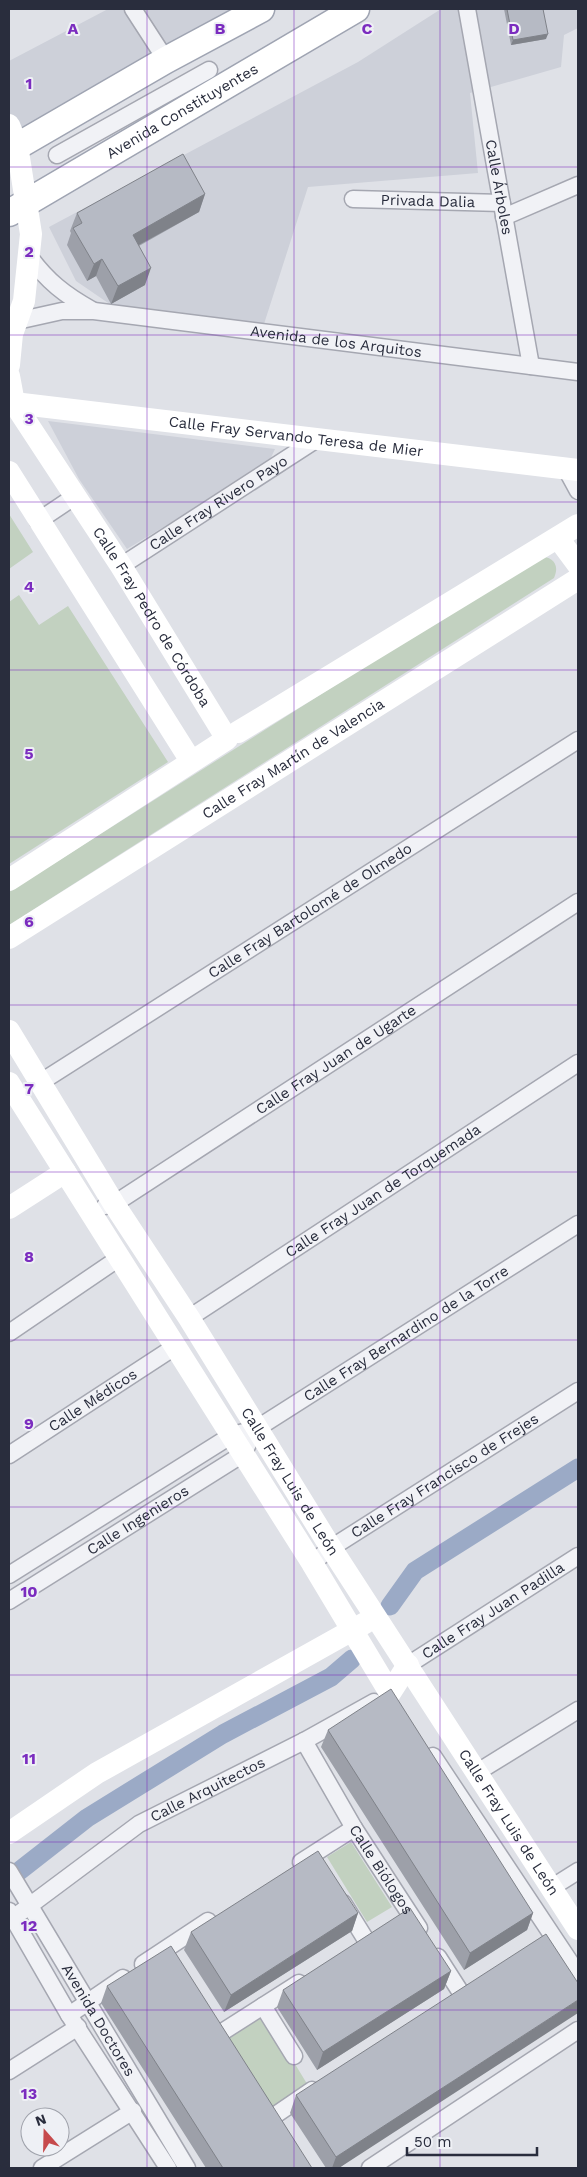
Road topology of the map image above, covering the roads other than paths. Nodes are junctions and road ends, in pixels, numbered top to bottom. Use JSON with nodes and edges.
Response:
{"nodes":[{"id":1,"x":133,"y":9,"type":"edge"},
{"id":2,"x":260,"y":9,"type":"edge"},
{"id":3,"x":356,"y":9,"type":"edge"},
{"id":4,"x":467,"y":9,"type":"edge"},
{"id":5,"x":166,"y":60,"type":"junction"},
{"id":6,"x":209,"y":70,"type":"dead end"},
{"id":7,"x":11,"y":140,"type":"edge"},
{"id":8,"x":57,"y":155,"type":"dead end"},
{"id":9,"x":578,"y":185,"type":"edge"},
{"id":10,"x":353,"y":199,"type":"dead end"},
{"id":11,"x":18,"y":207,"type":"edge"},
{"id":12,"x":503,"y":210,"type":"junction"},
{"id":13,"x":29,"y":256,"type":"junction"},
{"id":14,"x":94,"y":311,"type":"junction"},
{"id":15,"x":16,"y":322,"type":"junction"},
{"id":16,"x":9,"y":365,"type":"edge"},
{"id":17,"x":531,"y":366,"type":"junction"},
{"id":18,"x":578,"y":372,"type":"edge"},
{"id":19,"x":9,"y":376,"type":"edge"},
{"id":20,"x":14,"y":403,"type":"junction"},
{"id":21,"x":317,"y":439,"type":"junction"},
{"id":22,"x":572,"y":470,"type":"edge"},
{"id":23,"x":9,"y":472,"type":"edge"},
{"id":24,"x":578,"y":491,"type":"edge"},
{"id":25,"x":74,"y":497,"type":"junction"},
{"id":26,"x":38,"y":521,"type":"junction"},
{"id":27,"x":578,"y":525,"type":"edge"},
{"id":28,"x":558,"y":538,"type":"junction"},
{"id":29,"x":121,"y":566,"type":"junction"},
{"id":30,"x":578,"y":566,"type":"edge"},
{"id":31,"x":578,"y":578,"type":"edge"},
{"id":32,"x":233,"y":736,"type":"junction"},
{"id":33,"x":578,"y":740,"type":"edge"},
{"id":34,"x":191,"y":761,"type":"junction"},
{"id":35,"x":9,"y":880,"type":"edge"},
{"id":36,"x":578,"y":902,"type":"edge"},
{"id":37,"x":9,"y":938,"type":"edge"},
{"id":38,"x":9,"y":1031,"type":"edge"},
{"id":39,"x":578,"y":1063,"type":"edge"},
{"id":40,"x":41,"y":1082,"type":"junction"},
{"id":41,"x":9,"y":1084,"type":"edge"},
{"id":42,"x":65,"y":1172,"type":"junction"},
{"id":43,"x":114,"y":1204,"type":"junction"},
{"id":44,"x":9,"y":1208,"type":"edge"},
{"id":45,"x":89,"y":1211,"type":"junction"},
{"id":46,"x":578,"y":1224,"type":"edge"},
{"id":47,"x":119,"y":1258,"type":"junction"},
{"id":48,"x":189,"y":1318,"type":"junction"},
{"id":49,"x":9,"y":1333,"type":"edge"},
{"id":50,"x":176,"y":1346,"type":"junction"},
{"id":51,"x":578,"y":1391,"type":"edge"},
{"id":52,"x":256,"y":1429,"type":"junction"},
{"id":53,"x":232,"y":1435,"type":"junction"},
{"id":54,"x":243,"y":1454,"type":"junction"},
{"id":55,"x":9,"y":1455,"type":"edge"},
{"id":56,"x":332,"y":1548,"type":"junction"},
{"id":57,"x":578,"y":1556,"type":"edge"},
{"id":58,"x":312,"y":1563,"type":"junction"},
{"id":59,"x":9,"y":1575,"type":"edge"},
{"id":60,"x":9,"y":1601,"type":"edge"},
{"id":61,"x":377,"y":1616,"type":"junction"},
{"id":62,"x":353,"y":1630,"type":"junction"},
{"id":63,"x":408,"y":1665,"type":"junction"},
{"id":64,"x":396,"y":1701,"type":"junction"},
{"id":65,"x":578,"y":1710,"type":"edge"},
{"id":66,"x":304,"y":1741,"type":"junction"},
{"id":67,"x":423,"y":1741,"type":"edge"},
{"id":68,"x":476,"y":1774,"type":"junction"},
{"id":69,"x":354,"y":1828,"type":"junction"},
{"id":70,"x":9,"y":1833,"type":"edge"},
{"id":71,"x":313,"y":1854,"type":"junction"},
{"id":72,"x":288,"y":1870,"type":"edge"},
{"id":73,"x":323,"y":1870,"type":"edge"},
{"id":74,"x":9,"y":1871,"type":"edge"},
{"id":75,"x":578,"y":1871,"type":"edge"},
{"id":76,"x":551,"y":1888,"type":"junction"},
{"id":77,"x":337,"y":1893,"type":"edge"},
{"id":78,"x":27,"y":1901,"type":"junction"},
{"id":79,"x":408,"y":1912,"type":"junction"},
{"id":80,"x":221,"y":1913,"type":"edge"},
{"id":81,"x":10,"y":1917,"type":"edge"},
{"id":82,"x":394,"y":1921,"type":"edge"},
{"id":83,"x":578,"y":1929,"type":"edge"},
{"id":84,"x":380,"y":1931,"type":"edge"},
{"id":85,"x":553,"y":1934,"type":"junction"},
{"id":86,"x":366,"y":1940,"type":"junction"},
{"id":87,"x":536,"y":1945,"type":"edge"},
{"id":88,"x":350,"y":1950,"type":"edge"},
{"id":89,"x":162,"y":1951,"type":"junction"},
{"id":90,"x":172,"y":1966,"type":"edge"},
{"id":91,"x":578,"y":1974,"type":"edge"},
{"id":92,"x":311,"y":1976,"type":"edge"},
{"id":93,"x":479,"y":1984,"type":"edge"},
{"id":94,"x":463,"y":1996,"type":"junction"},
{"id":95,"x":86,"y":2002,"type":"junction"},
{"id":96,"x":263,"y":2006,"type":"junction"},
{"id":97,"x":447,"y":2006,"type":"edge"},
{"id":98,"x":73,"y":2021,"type":"junction"},
{"id":99,"x":206,"y":2021,"type":"edge"},
{"id":100,"x":578,"y":2030,"type":"edge"},
{"id":101,"x":216,"y":2036,"type":"junction"},
{"id":102,"x":227,"y":2053,"type":"edge"},
{"id":103,"x":294,"y":2056,"type":"dead end"},
{"id":104,"x":9,"y":2071,"type":"edge"},
{"id":105,"x":323,"y":2082,"type":"edge"},
{"id":106,"x":260,"y":2102,"type":"edge"},
{"id":107,"x":133,"y":2111,"type":"junction"},
{"id":108,"x":271,"y":2118,"type":"junction"},
{"id":109,"x":282,"y":2135,"type":"edge"},
{"id":110,"x":48,"y":2167,"type":"edge"},
{"id":111,"x":168,"y":2168,"type":"edge"},
{"id":112,"x":187,"y":2168,"type":"edge"},
{"id":113,"x":370,"y":2168,"type":"edge"}],
"edges":[{"from":1,"to":5,"type":"street"},
{"from":2,"to":5,"type":"main road"},
{"from":3,"to":11,"type":"main road","name":"Avenida Constituyentes"},
{"from":4,"to":12,"type":"street","name":"Calle Árboles"},
{"from":5,"to":7,"type":"main road"},
{"from":6,"to":8,"type":"street"},
{"from":7,"to":11,"type":"street"},
{"from":9,"to":12,"type":"street"},
{"from":10,"to":12,"type":"street","name":"Privada Dalia"},
{"from":11,"to":13,"type":"street"},
{"from":12,"to":17,"type":"street","name":"Calle Árboles"},
{"from":13,"to":14,"type":"street","name":"Avenida de los Arquitos"},
{"from":13,"to":15,"type":"street"},
{"from":14,"to":15,"type":"street","name":"Avenida de los Arquitos"},
{"from":14,"to":17,"type":"street","name":"Avenida de los Arquitos"},
{"from":15,"to":16,"type":"street"},
{"from":17,"to":18,"type":"street","name":"Avenida de los Arquitos"},
{"from":19,"to":20,"type":"street","name":"Calle Fray Pedro de Córdoba"},
{"from":20,"to":21,"type":"street","name":"Calle Fray Servando Teresa de Mier"},
{"from":20,"to":25,"type":"street","name":"Calle Fray Pedro de Córdoba"},
{"from":21,"to":22,"type":"street","name":"Calle Fray Servando Teresa de Mier"},
{"from":21,"to":29,"type":"street","name":"Calle Fray Rivero Payo"},
{"from":22,"to":24,"type":"street"},
{"from":23,"to":26,"type":"street"},
{"from":25,"to":26,"type":"street"},
{"from":25,"to":29,"type":"street","name":"Calle Fray Pedro de Córdoba"},
{"from":26,"to":34,"type":"street"},
{"from":27,"to":28,"type":"street"},
{"from":28,"to":30,"type":"street"},
{"from":28,"to":32,"type":"street"},
{"from":29,"to":32,"type":"street","name":"Calle Fray Pedro de Córdoba"},
{"from":31,"to":37,"type":"street","name":"Calle Fray Martín de Valencia"},
{"from":32,"to":34,"type":"street"},
{"from":33,"to":40,"type":"street","name":"Calle Fray Bartolomé de Olmedo"},
{"from":34,"to":35,"type":"street"},
{"from":36,"to":43,"type":"street","name":"Calle Fray Juan de Ugarte"},
{"from":38,"to":40,"type":"street","name":"Calle Fray Luis de León"},
{"from":39,"to":48,"type":"street","name":"Calle Fray Juan de Torquemada"},
{"from":40,"to":43,"type":"street","name":"Calle Fray Luis de León"},
{"from":41,"to":42,"type":"street","name":"Calle Fray Luis de León"},
{"from":42,"to":44,"type":"street"},
{"from":42,"to":45,"type":"street","name":"Calle Fray Luis de León"},
{"from":43,"to":45,"type":"street","name":"Calle Fray Juan de Ugarte"},
{"from":43,"to":48,"type":"street","name":"Calle Fray Luis de León"},
{"from":45,"to":47,"type":"street","name":"Calle Fray Luis de León"},
{"from":46,"to":52,"type":"street","name":"Calle Fray Bernardino de la Torre"},
{"from":47,"to":49,"type":"street"},
{"from":47,"to":50,"type":"street","name":"Calle Fray Luis de León"},
{"from":48,"to":52,"type":"street","name":"Calle Fray Luis de León"},
{"from":50,"to":53,"type":"street","name":"Calle Fray Luis de León"},
{"from":50,"to":55,"type":"street","name":"Calle Médicos"},
{"from":51,"to":56,"type":"street","name":"Calle Fray Francisco de Frejes"},
{"from":52,"to":53,"type":"street","name":"Calle Fray Bernardino de la Torre"},
{"from":52,"to":54,"type":"street"},
{"from":52,"to":56,"type":"street","name":"Calle Fray Luis de León"},
{"from":53,"to":54,"type":"street","name":"Calle Fray Luis de León"},
{"from":53,"to":59,"type":"street","name":"Calle Ingenieros"},
{"from":54,"to":58,"type":"street","name":"Calle Fray Luis de León"},
{"from":54,"to":60,"type":"street","name":"Calle Ingenieros"},
{"from":56,"to":58,"type":"street","name":"Calle Fray Francisco de Frejes"},
{"from":56,"to":61,"type":"street","name":"Calle Fray Luis de León"},
{"from":57,"to":63,"type":"street","name":"Calle Fray Juan Padilla"},
{"from":58,"to":62,"type":"street","name":"Calle Fray Luis de León"},
{"from":61,"to":62,"type":"street"},
{"from":61,"to":63,"type":"street","name":"Calle Fray Luis de León"},
{"from":62,"to":64,"type":"street","name":"Calle Fray Luis de León"},
{"from":62,"to":70,"type":"street"},
{"from":63,"to":64,"type":"street","name":"Calle Arquitectos"},
{"from":63,"to":68,"type":"street","name":"Calle Fray Luis de León"},
{"from":64,"to":66,"type":"street","name":"Calle Arquitectos"},
{"from":65,"to":68,"type":"street"},
{"from":66,"to":69,"type":"street","name":"Calle Biólogos"},
{"from":66,"to":78,"type":"street","name":"Calle Arquitectos"},
{"from":67,"to":85,"type":"street","name":"Calle Fray Luis de León"},
{"from":68,"to":76,"type":"street","name":"Calle Fray Luis de León"},
{"from":69,"to":71,"type":"street"},
{"from":69,"to":79,"type":"street","name":"Calle Biólogos"},
{"from":71,"to":72,"type":"street"},
{"from":71,"to":73,"type":"street"},
{"from":74,"to":78,"type":"street","name":"Avenida Doctores"},
{"from":75,"to":76,"type":"street"},
{"from":76,"to":83,"type":"street","name":"Calle Fray Luis de León"},
{"from":77,"to":86,"type":"street"},
{"from":78,"to":81,"type":"street","name":"Calle Arquitectos"},
{"from":78,"to":95,"type":"street","name":"Avenida Doctores"},
{"from":79,"to":82,"type":"street"},
{"from":79,"to":94,"type":"street","name":"Calle Biólogos"},
{"from":80,"to":89,"type":"street"},
{"from":81,"to":98,"type":"street","name":"Avenida Doctores"},
{"from":84,"to":86,"type":"street"},
{"from":85,"to":87,"type":"street"},
{"from":85,"to":91,"type":"street","name":"Calle Fray Luis de León"},
{"from":86,"to":88,"type":"street"},
{"from":89,"to":90,"type":"street"},
{"from":89,"to":95,"type":"street"},
{"from":92,"to":96,"type":"street"},
{"from":93,"to":94,"type":"street"},
{"from":94,"to":97,"type":"street"},
{"from":95,"to":98,"type":"street"},
{"from":95,"to":112,"type":"street","name":"Avenida Doctores"},
{"from":96,"to":101,"type":"street"},
{"from":96,"to":103,"type":"street"},
{"from":98,"to":104,"type":"street"},
{"from":98,"to":107,"type":"street","name":"Avenida Doctores"},
{"from":99,"to":101,"type":"street"},
{"from":100,"to":113,"type":"street"},
{"from":101,"to":102,"type":"street"},
{"from":105,"to":108,"type":"street"},
{"from":106,"to":108,"type":"street"},
{"from":107,"to":110,"type":"street"},
{"from":107,"to":111,"type":"street","name":"Avenida Doctores"},
{"from":108,"to":109,"type":"street"}]}
